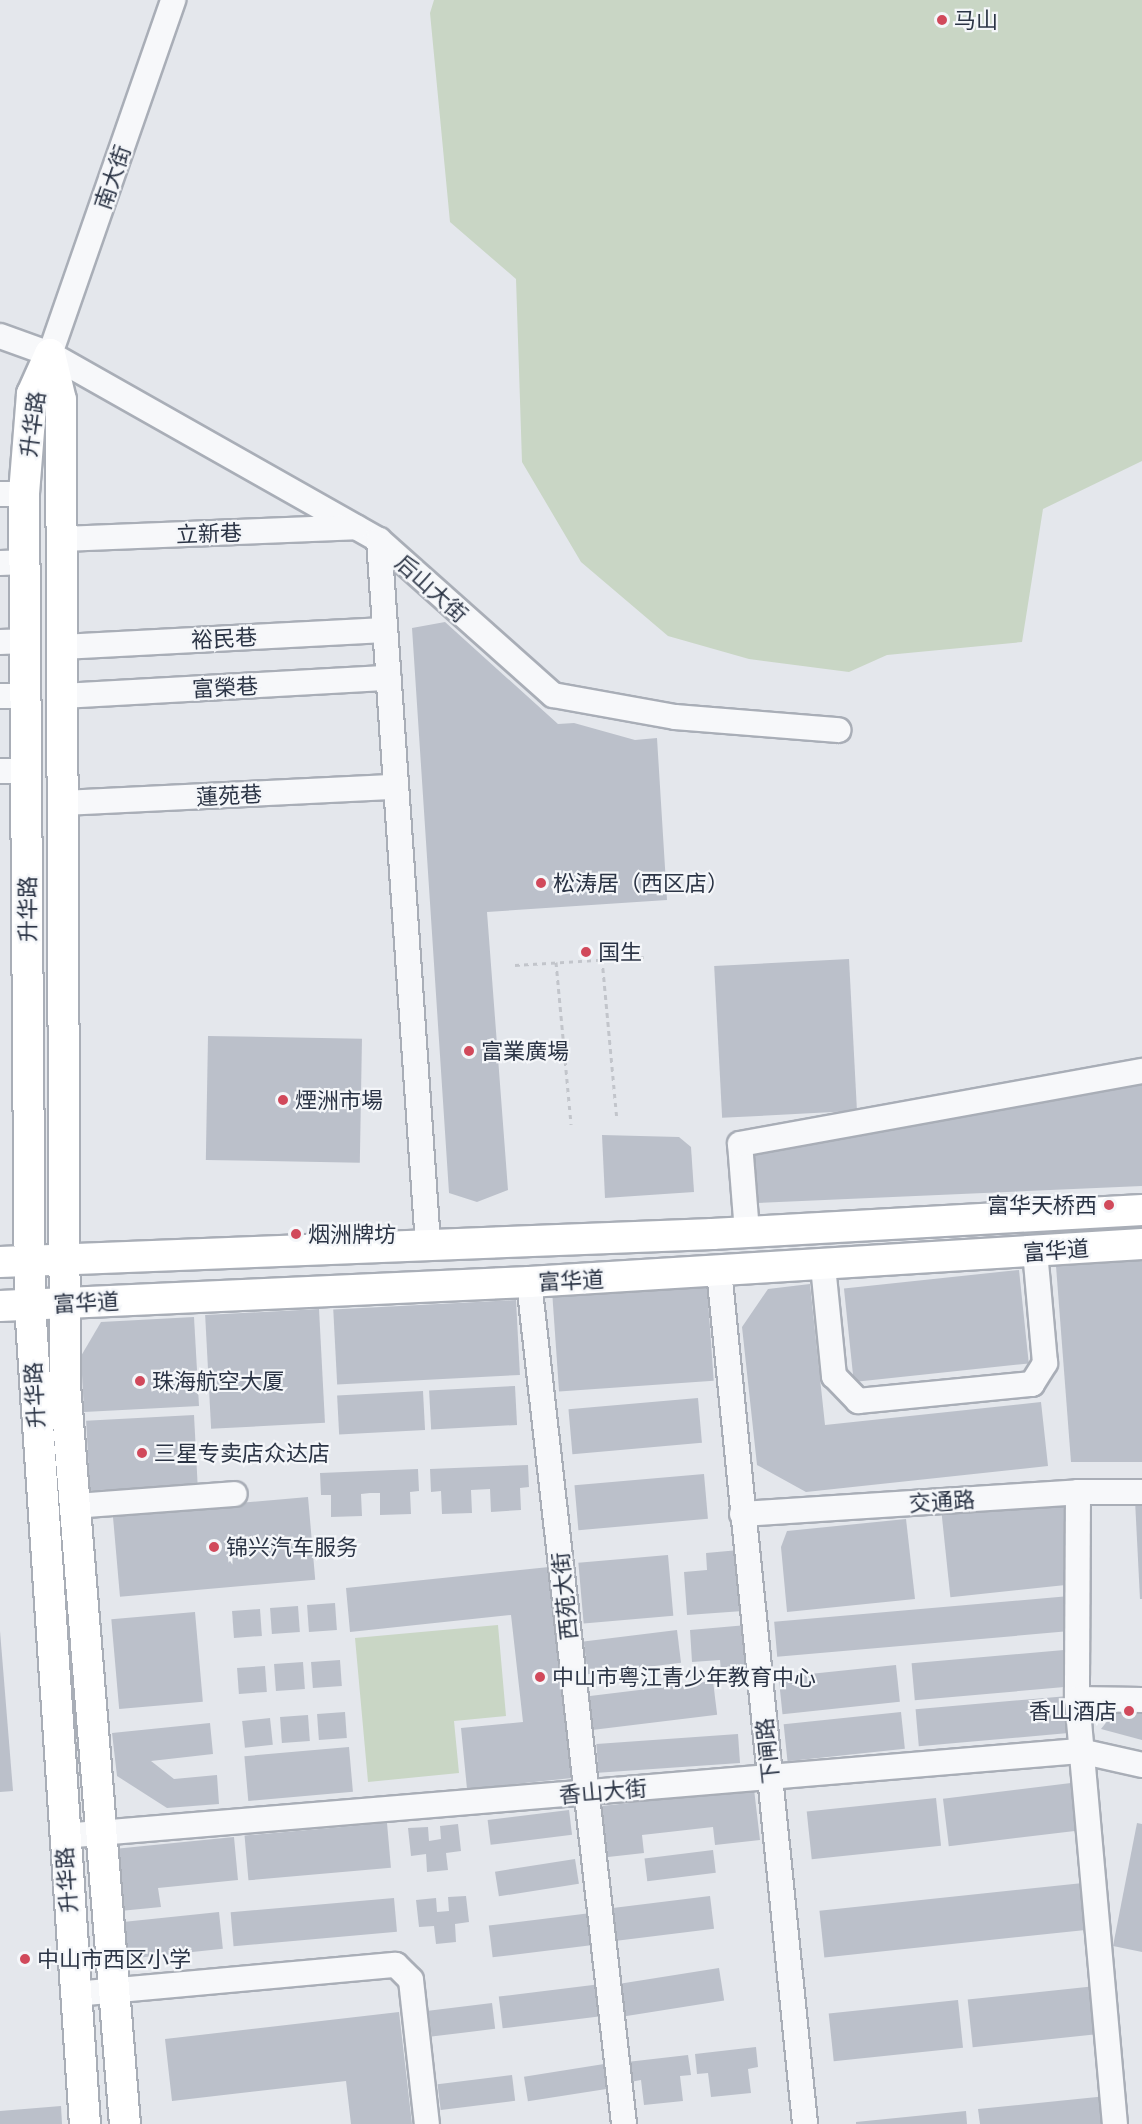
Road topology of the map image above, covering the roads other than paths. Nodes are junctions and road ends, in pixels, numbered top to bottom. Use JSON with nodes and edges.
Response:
{"nodes":[{"id":1,"x":173,"y":0,"type":"edge"},
{"id":2,"x":0,"y":336,"type":"edge"},
{"id":3,"x":50,"y":354,"type":"junction"},
{"id":4,"x":12,"y":494,"type":"edge"},
{"id":5,"x":356,"y":527,"type":"junction"},
{"id":6,"x":62,"y":539,"type":"junction"},
{"id":7,"x":379,"y":540,"type":"junction"},
{"id":8,"x":13,"y":563,"type":"edge"},
{"id":9,"x":385,"y":630,"type":"junction"},
{"id":10,"x":13,"y":641,"type":"edge"},
{"id":11,"x":62,"y":647,"type":"junction"},
{"id":12,"x":388,"y":678,"type":"junction"},
{"id":13,"x":14,"y":696,"type":"edge"},
{"id":14,"x":62,"y":696,"type":"junction"},
{"id":15,"x":838,"y":730,"type":"dead end"},
{"id":16,"x":13,"y":771,"type":"edge"},
{"id":17,"x":396,"y":787,"type":"junction"},
{"id":18,"x":63,"y":803,"type":"junction"},
{"id":19,"x":1142,"y":1071,"type":"edge"},
{"id":20,"x":1142,"y":1210,"type":"edge"},
{"id":21,"x":747,"y":1232,"type":"junction"},
{"id":22,"x":1142,"y":1244,"type":"edge"},
{"id":23,"x":428,"y":1245,"type":"junction"},
{"id":24,"x":1035,"y":1251,"type":"junction"},
{"id":25,"x":64,"y":1259,"type":"junction"},
{"id":26,"x":29,"y":1261,"type":"junction"},
{"id":27,"x":0,"y":1262,"type":"edge"},
{"id":28,"x":824,"y":1266,"type":"junction"},
{"id":29,"x":719,"y":1271,"type":"junction"},
{"id":30,"x":529,"y":1282,"type":"junction"},
{"id":31,"x":64,"y":1303,"type":"junction"},
{"id":32,"x":30,"y":1305,"type":"junction"},
{"id":33,"x":0,"y":1306,"type":"edge"},
{"id":34,"x":0,"y":1314,"type":"edge"},
{"id":35,"x":1078,"y":1492,"type":"junction"},
{"id":36,"x":1142,"y":1492,"type":"edge"},
{"id":37,"x":235,"y":1494,"type":"dead end"},
{"id":38,"x":75,"y":1506,"type":"junction"},
{"id":39,"x":742,"y":1514,"type":"junction"},
{"id":40,"x":1077,"y":1699,"type":"junction"},
{"id":41,"x":1142,"y":1700,"type":"edge"},
{"id":42,"x":1080,"y":1751,"type":"junction"},
{"id":43,"x":1142,"y":1766,"type":"edge"},
{"id":44,"x":770,"y":1777,"type":"junction"},
{"id":45,"x":586,"y":1792,"type":"junction"},
{"id":46,"x":101,"y":1832,"type":"junction"},
{"id":47,"x":63,"y":1836,"type":"junction"},
{"id":48,"x":114,"y":1991,"type":"junction"},
{"id":49,"x":75,"y":1994,"type":"junction"},
{"id":50,"x":85,"y":2124,"type":"edge"},
{"id":51,"x":125,"y":2124,"type":"edge"},
{"id":52,"x":427,"y":2124,"type":"edge"},
{"id":53,"x":624,"y":2124,"type":"edge"},
{"id":54,"x":805,"y":2124,"type":"edge"},
{"id":55,"x":1115,"y":2124,"type":"edge"}],
"edges":[{"from":1,"to":3,"type":"street","name":"南大街"},
{"from":2,"to":3,"type":"street","name":"后山大街"},
{"from":3,"to":4,"type":"main road","name":"升华路"},
{"from":3,"to":5,"type":"street","name":"后山大街"},
{"from":3,"to":6,"type":"main road","name":"升华路"},
{"from":4,"to":8,"type":"main road","name":"升华路"},
{"from":5,"to":6,"type":"street","name":"立新巷"},
{"from":5,"to":7,"type":"street","name":"后山大街"},
{"from":6,"to":11,"type":"main road","name":"升华路"},
{"from":7,"to":9,"type":"street"},
{"from":7,"to":15,"type":"street","name":"后山大街"},
{"from":8,"to":10,"type":"main road","name":"升华路"},
{"from":9,"to":11,"type":"street","name":"裕民巷"},
{"from":9,"to":12,"type":"street"},
{"from":10,"to":13,"type":"main road","name":"升华路"},
{"from":11,"to":14,"type":"main road","name":"升华路"},
{"from":12,"to":14,"type":"street","name":"富榮巷"},
{"from":12,"to":17,"type":"street"},
{"from":13,"to":16,"type":"main road","name":"升华路"},
{"from":14,"to":18,"type":"main road","name":"升华路"},
{"from":16,"to":26,"type":"main road","name":"升华路"},
{"from":17,"to":18,"type":"street","name":"蓮苑巷"},
{"from":17,"to":23,"type":"street"},
{"from":18,"to":25,"type":"main road","name":"升华路"},
{"from":19,"to":21,"type":"street"},
{"from":20,"to":21,"type":"main road","name":"富华道"},
{"from":21,"to":23,"type":"main road","name":"富华道"},
{"from":22,"to":24,"type":"main road","name":"富华道"},
{"from":23,"to":25,"type":"main road","name":"富华道"},
{"from":24,"to":28,"type":"main road","name":"富华道"},
{"from":24,"to":28,"type":"street"},
{"from":25,"to":26,"type":"main road","name":"富华道"},
{"from":25,"to":31,"type":"main road","name":"升华路"},
{"from":26,"to":27,"type":"main road","name":"富华道"},
{"from":26,"to":32,"type":"main road","name":"升华路"},
{"from":28,"to":29,"type":"main road","name":"富华道"},
{"from":29,"to":30,"type":"main road","name":"富华道"},
{"from":29,"to":39,"type":"street","name":"下闸路"},
{"from":30,"to":31,"type":"main road","name":"富华道"},
{"from":30,"to":45,"type":"street","name":"西苑大街"},
{"from":31,"to":32,"type":"main road","name":"富华道"},
{"from":31,"to":38,"type":"main road","name":"升华路"},
{"from":32,"to":33,"type":"main road","name":"富华道"},
{"from":32,"to":34,"type":"street"},
{"from":32,"to":47,"type":"main road","name":"升华路"},
{"from":35,"to":36,"type":"street","name":"交通路"},
{"from":35,"to":39,"type":"street","name":"交通路"},
{"from":35,"to":40,"type":"street"},
{"from":37,"to":38,"type":"street"},
{"from":38,"to":46,"type":"main road","name":"升华路"},
{"from":39,"to":44,"type":"street","name":"下闸路"},
{"from":40,"to":41,"type":"street"},
{"from":40,"to":42,"type":"street"},
{"from":42,"to":43,"type":"street","name":"香山大街"},
{"from":42,"to":44,"type":"street","name":"香山大街"},
{"from":42,"to":55,"type":"street"},
{"from":44,"to":45,"type":"street","name":"香山大街"},
{"from":44,"to":54,"type":"street","name":"下闸路"},
{"from":45,"to":46,"type":"street","name":"香山大街"},
{"from":45,"to":53,"type":"street","name":"西苑大街"},
{"from":46,"to":47,"type":"street","name":"香山大街"},
{"from":46,"to":48,"type":"main road","name":"升华路"},
{"from":47,"to":49,"type":"main road","name":"升华路"},
{"from":48,"to":49,"type":"street"},
{"from":48,"to":51,"type":"main road","name":"升华路"},
{"from":48,"to":52,"type":"street"},
{"from":49,"to":50,"type":"main road","name":"升华路"}]}
